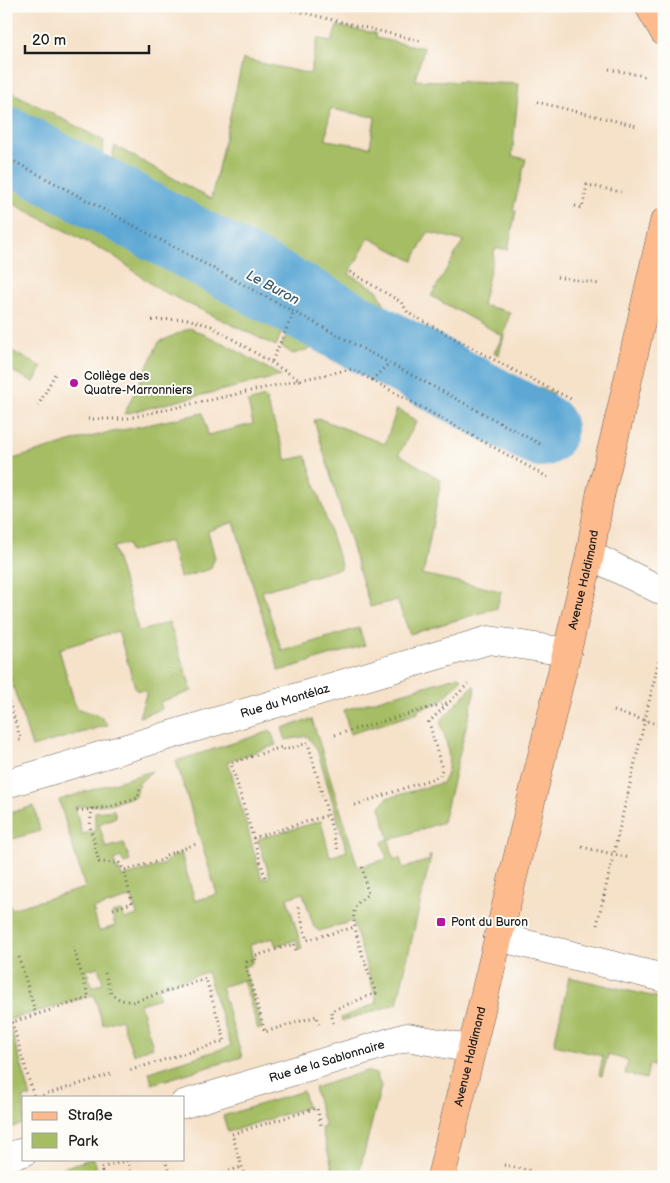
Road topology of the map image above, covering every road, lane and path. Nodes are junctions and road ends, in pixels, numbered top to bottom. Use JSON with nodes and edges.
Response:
{"nodes":[{"id":1,"x":649,"y":6,"type":"edge"},
{"id":2,"x":292,"y":10,"type":"dead end"},
{"id":3,"x":664,"y":32,"type":"edge"},
{"id":4,"x":421,"y":41,"type":"dead end"},
{"id":5,"x":610,"y":69,"type":"dead end"},
{"id":6,"x":644,"y":76,"type":"dead end"},
{"id":7,"x":538,"y":102,"type":"dead end"},
{"id":8,"x":638,"y":126,"type":"dead end"},
{"id":9,"x":6,"y":158,"type":"edge"},
{"id":10,"x":622,"y":192,"type":"dead end"},
{"id":11,"x":575,"y":206,"type":"dead end"},
{"id":12,"x":664,"y":222,"type":"edge"},
{"id":13,"x":350,"y":272,"type":"dead end"},
{"id":14,"x":557,"y":277,"type":"dead end"},
{"id":15,"x":599,"y":284,"type":"dead end"},
{"id":16,"x":294,"y":312,"type":"junction"},
{"id":17,"x":152,"y":320,"type":"dead end"},
{"id":18,"x":272,"y":362,"type":"junction"},
{"id":19,"x":389,"y":363,"type":"junction"},
{"id":20,"x":55,"y":374,"type":"dead end"},
{"id":21,"x":300,"y":380,"type":"junction"},
{"id":22,"x":372,"y":380,"type":"junction"},
{"id":23,"x":571,"y":399,"type":"dead end"},
{"id":24,"x":38,"y":406,"type":"dead end"},
{"id":25,"x":88,"y":419,"type":"dead end"},
{"id":26,"x":540,"y":444,"type":"dead end"},
{"id":27,"x":551,"y":479,"type":"dead end"},
{"id":28,"x":590,"y":555,"type":"junction"},
{"id":29,"x":664,"y":592,"type":"edge"},
{"id":30,"x":664,"y":638,"type":"edge"},
{"id":31,"x":567,"y":652,"type":"junction"},
{"id":32,"x":470,"y":682,"type":"dead end"},
{"id":33,"x":6,"y":693,"type":"edge"},
{"id":34,"x":450,"y":702,"type":"junction"},
{"id":35,"x":614,"y":711,"type":"dead end"},
{"id":36,"x":645,"y":721,"type":"junction"},
{"id":37,"x":660,"y":725,"type":"dead end"},
{"id":38,"x":335,"y":735,"type":"dead end"},
{"id":39,"x":14,"y":742,"type":"dead end"},
{"id":40,"x":6,"y":784,"type":"edge"},
{"id":41,"x":140,"y":788,"type":"dead end"},
{"id":42,"x":356,"y":805,"type":"dead end"},
{"id":43,"x":92,"y":808,"type":"junction"},
{"id":44,"x":77,"y":811,"type":"dead end"},
{"id":45,"x":328,"y":815,"type":"junction"},
{"id":46,"x":253,"y":838,"type":"junction"},
{"id":47,"x":196,"y":844,"type":"dead end"},
{"id":48,"x":582,"y":847,"type":"dead end"},
{"id":49,"x":338,"y":851,"type":"dead end"},
{"id":50,"x":613,"y":854,"type":"junction"},
{"id":51,"x":630,"y":858,"type":"dead end"},
{"id":52,"x":362,"y":866,"type":"dead end"},
{"id":53,"x":124,"y":870,"type":"junction"},
{"id":54,"x":265,"y":877,"type":"dead end"},
{"id":55,"x":298,"y":907,"type":"dead end"},
{"id":56,"x":113,"y":910,"type":"dead end"},
{"id":57,"x":355,"y":927,"type":"junction"},
{"id":58,"x":596,"y":928,"type":"dead end"},
{"id":59,"x":498,"y":937,"type":"junction"},
{"id":60,"x":73,"y":947,"type":"dead end"},
{"id":61,"x":296,"y":950,"type":"dead end"},
{"id":62,"x":19,"y":957,"type":"dead end"},
{"id":63,"x":105,"y":973,"type":"dead end"},
{"id":64,"x":664,"y":978,"type":"edge"},
{"id":65,"x":36,"y":1015,"type":"junction"},
{"id":66,"x":12,"y":1022,"type":"junction"},
{"id":67,"x":6,"y":1024,"type":"edge"},
{"id":68,"x":334,"y":1026,"type":"dead end"},
{"id":69,"x":321,"y":1030,"type":"dead end"},
{"id":70,"x":472,"y":1049,"type":"junction"},
{"id":71,"x":128,"y":1071,"type":"dead end"},
{"id":72,"x":111,"y":1074,"type":"dead end"},
{"id":73,"x":34,"y":1096,"type":"edge"},
{"id":74,"x":41,"y":1096,"type":"edge"},
{"id":75,"x":185,"y":1104,"type":"edge"},
{"id":76,"x":322,"y":1125,"type":"dead end"},
{"id":77,"x":22,"y":1153,"type":"edge"},
{"id":78,"x":6,"y":1158,"type":"edge"},
{"id":79,"x":128,"y":1160,"type":"edge"},
{"id":80,"x":164,"y":1160,"type":"edge"},
{"id":81,"x":504,"y":1165,"type":"dead end"},
{"id":82,"x":242,"y":1166,"type":"junction"},
{"id":83,"x":131,"y":1171,"type":"dead end"},
{"id":84,"x":103,"y":1177,"type":"edge"},
{"id":85,"x":170,"y":1177,"type":"edge"},
{"id":86,"x":210,"y":1177,"type":"edge"},
{"id":87,"x":245,"y":1177,"type":"edge"},
{"id":88,"x":441,"y":1177,"type":"edge"},
{"id":89,"x":536,"y":1177,"type":"edge"}],
"edges":[{"from":1,"to":3,"type":"main road"},
{"from":2,"to":4,"type":"path"},
{"from":5,"to":6,"type":"path"},
{"from":7,"to":8,"type":"path"},
{"from":9,"to":16,"type":"path"},
{"from":10,"to":11,"type":"path"},
{"from":12,"to":28,"type":"main road","name":"Avenue Haldimand","bridge":true},
{"from":13,"to":23,"type":"path"},
{"from":14,"to":15,"type":"path"},
{"from":16,"to":18,"type":"path"},
{"from":16,"to":19,"type":"path"},
{"from":17,"to":18,"type":"path"},
{"from":18,"to":21,"type":"path"},
{"from":19,"to":22,"type":"path"},
{"from":19,"to":26,"type":"path"},
{"from":20,"to":24,"type":"path"},
{"from":21,"to":22,"type":"path"},
{"from":21,"to":25,"type":"path"},
{"from":22,"to":27,"type":"path"},
{"from":28,"to":29,"type":"street"},
{"from":28,"to":31,"type":"main road","name":"Avenue Haldimand"},
{"from":30,"to":36,"type":"path"},
{"from":31,"to":40,"type":"street","name":"Rue du Montélaz"},
{"from":31,"to":59,"type":"main road","name":"Avenue Haldimand"},
{"from":32,"to":34,"type":"path"},
{"from":33,"to":39,"type":"path"},
{"from":34,"to":38,"type":"path"},
{"from":34,"to":42,"type":"path"},
{"from":35,"to":36,"type":"path"},
{"from":36,"to":37,"type":"path"},
{"from":36,"to":50,"type":"path"},
{"from":41,"to":43,"type":"path"},
{"from":43,"to":44,"type":"path"},
{"from":43,"to":53,"type":"path"},
{"from":45,"to":46,"type":"path"},
{"from":45,"to":46,"type":"path"},
{"from":45,"to":49,"type":"path"},
{"from":46,"to":54,"type":"path"},
{"from":47,"to":53,"type":"path"},
{"from":48,"to":50,"type":"path"},
{"from":50,"to":51,"type":"path"},
{"from":50,"to":58,"type":"path"},
{"from":52,"to":57,"type":"path"},
{"from":53,"to":56,"type":"path"},
{"from":55,"to":57,"type":"path"},
{"from":57,"to":68,"type":"path"},
{"from":59,"to":64,"type":"street"},
{"from":59,"to":70,"type":"main road","name":"Avenue Haldimand"},
{"from":60,"to":65,"type":"path"},
{"from":61,"to":69,"type":"path"},
{"from":62,"to":65,"type":"path"},
{"from":63,"to":71,"type":"path"},
{"from":65,"to":66,"type":"path"},
{"from":66,"to":67,"type":"path"},
{"from":66,"to":73,"type":"path"},
{"from":70,"to":75,"type":"street","name":"Rue de la Sablonnaire"},
{"from":70,"to":88,"type":"main road","name":"Avenue Haldimand"},
{"from":72,"to":74,"type":"path"},
{"from":76,"to":82,"type":"path"},
{"from":77,"to":78,"type":"street"},
{"from":79,"to":83,"type":"path"},
{"from":79,"to":84,"type":"path"},
{"from":80,"to":85,"type":"path"},
{"from":81,"to":89,"type":"path"},
{"from":82,"to":86,"type":"path"},
{"from":82,"to":87,"type":"path"}]}
